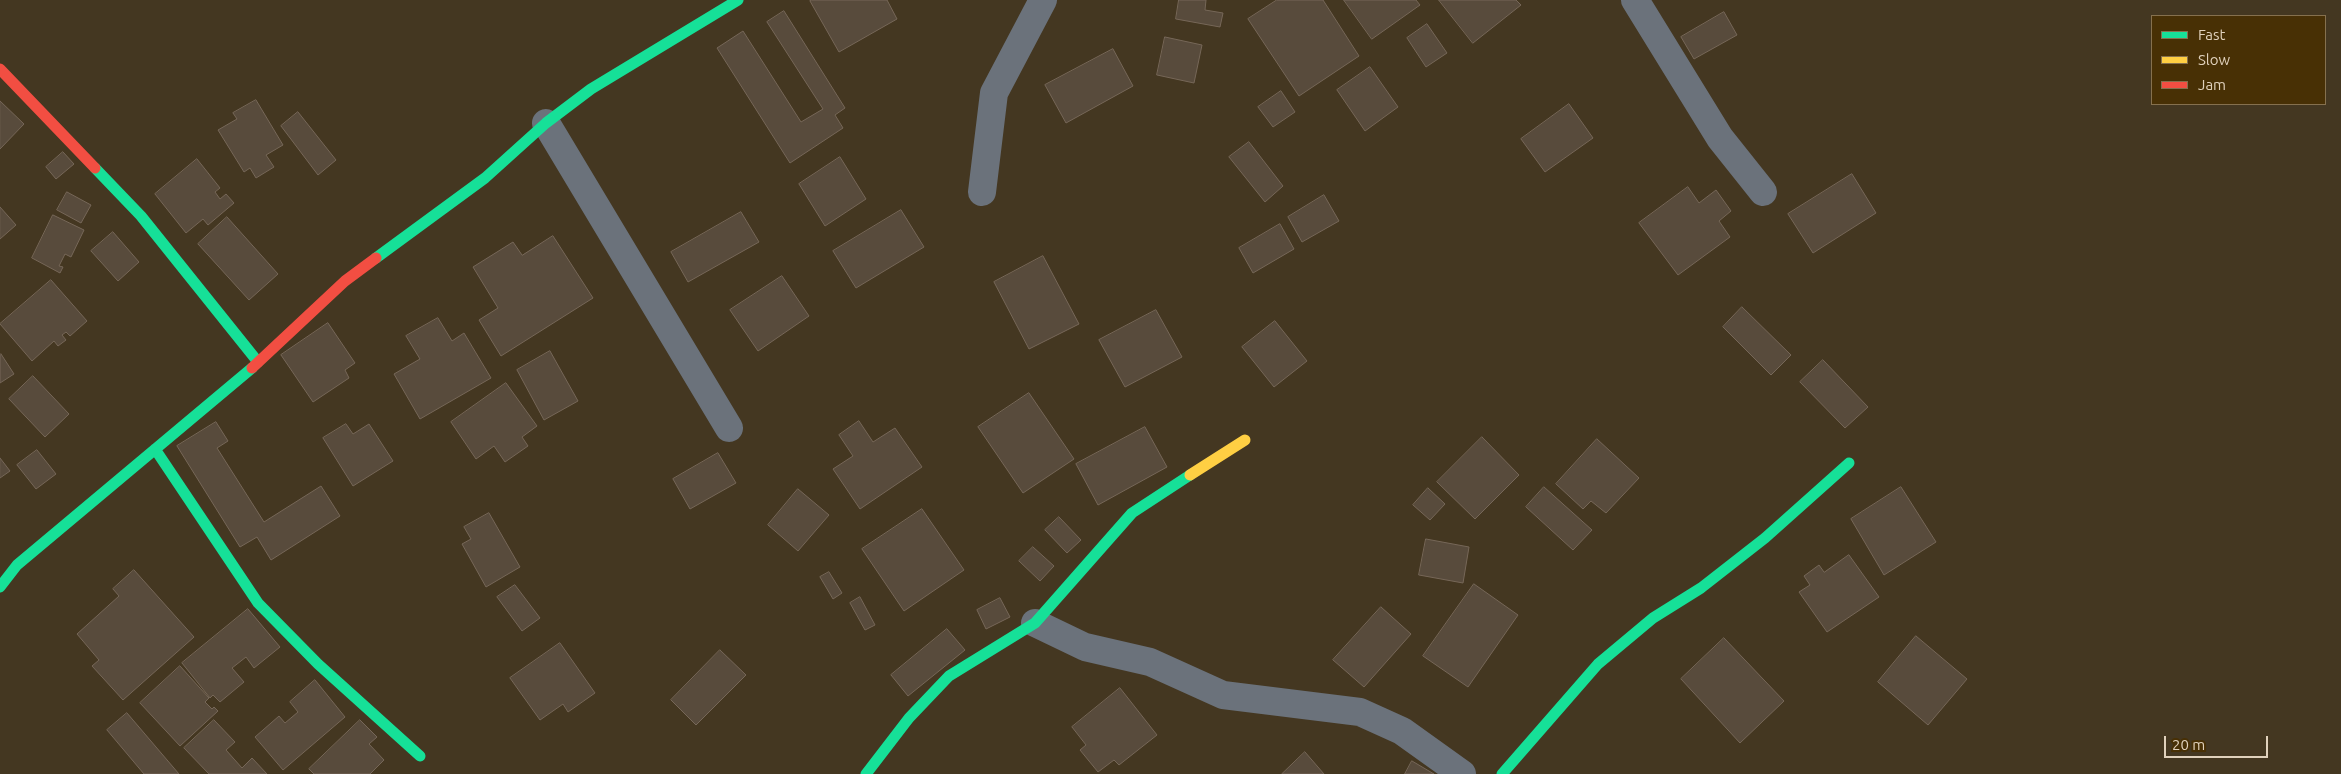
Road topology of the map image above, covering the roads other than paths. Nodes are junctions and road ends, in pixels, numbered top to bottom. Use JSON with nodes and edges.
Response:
{"nodes":[{"id":1,"x":738,"y":0,"type":"edge"},
{"id":2,"x":1044,"y":0,"type":"edge"},
{"id":3,"x":1635,"y":0,"type":"edge"},
{"id":4,"x":0,"y":69,"type":"edge"},
{"id":5,"x":546,"y":123,"type":"junction"},
{"id":6,"x":982,"y":192,"type":"dead end"},
{"id":7,"x":1763,"y":192,"type":"dead end"},
{"id":8,"x":258,"y":362,"type":"junction"},
{"id":9,"x":729,"y":428,"type":"dead end"},
{"id":10,"x":1245,"y":440,"type":"dead end"},
{"id":11,"x":155,"y":449,"type":"junction"},
{"id":12,"x":1849,"y":463,"type":"dead end"},
{"id":13,"x":0,"y":587,"type":"edge"},
{"id":14,"x":1035,"y":623,"type":"junction"},
{"id":15,"x":420,"y":756,"type":"dead end"},
{"id":16,"x":866,"y":774,"type":"edge"},
{"id":17,"x":1462,"y":774,"type":"edge"},
{"id":18,"x":1502,"y":774,"type":"edge"}],
"edges":[{"from":1,"to":5,"type":"street"},
{"from":2,"to":6,"type":"street"},
{"from":3,"to":7,"type":"street"},
{"from":4,"to":8,"type":"street"},
{"from":5,"to":8,"type":"street"},
{"from":5,"to":9,"type":"street"},
{"from":8,"to":11,"type":"street"},
{"from":10,"to":14,"type":"street"},
{"from":11,"to":13,"type":"street"},
{"from":11,"to":15,"type":"street"},
{"from":12,"to":18,"type":"street"},
{"from":14,"to":16,"type":"street"},
{"from":14,"to":17,"type":"street"}]}
